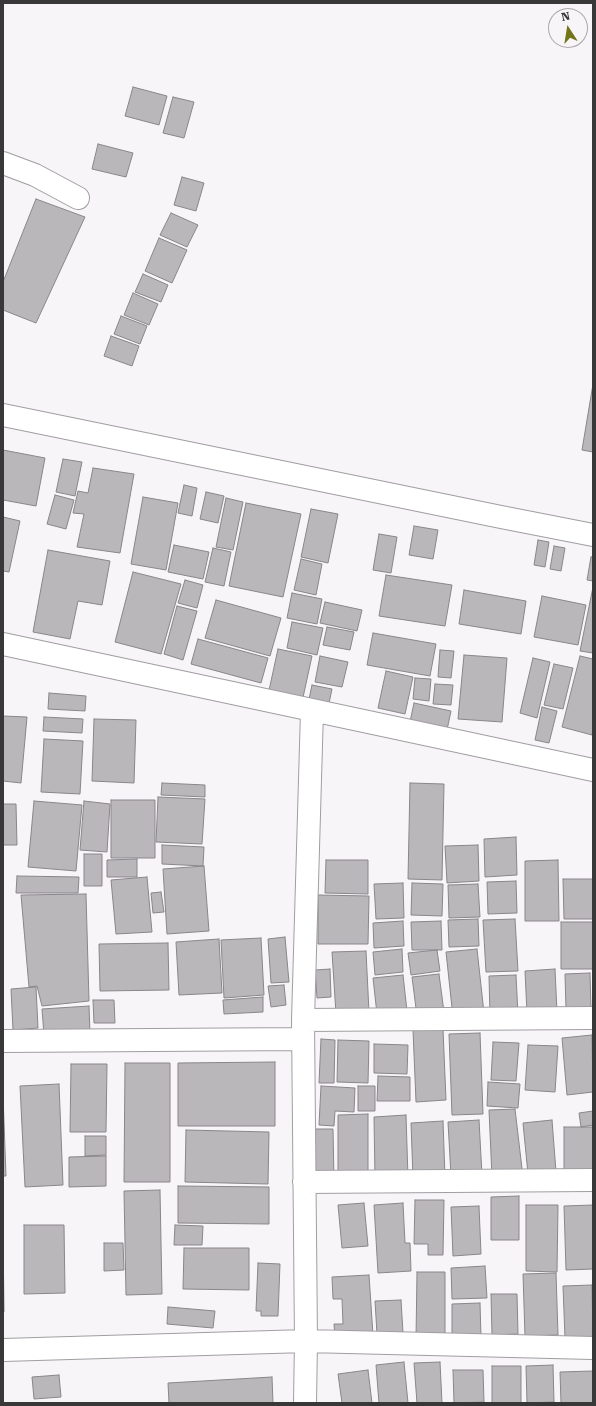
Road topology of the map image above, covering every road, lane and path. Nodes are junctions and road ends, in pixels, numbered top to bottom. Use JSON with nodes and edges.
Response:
{"nodes":[{"id":1,"x":3,"y":163,"type":"edge"},
{"id":2,"x":78,"y":198,"type":"dead end"},
{"id":3,"x":3,"y":415,"type":"edge"},
{"id":4,"x":593,"y":535,"type":"edge"},
{"id":5,"x":3,"y":644,"type":"edge"},
{"id":6,"x":312,"y":711,"type":"junction"},
{"id":7,"x":593,"y":770,"type":"edge"},
{"id":8,"x":593,"y":1018,"type":"edge"},
{"id":9,"x":303,"y":1029,"type":"junction"},
{"id":10,"x":3,"y":1041,"type":"edge"},
{"id":11,"x":593,"y":1180,"type":"edge"},
{"id":12,"x":304,"y":1182,"type":"junction"},
{"id":13,"x":306,"y":1341,"type":"junction"},
{"id":14,"x":593,"y":1348,"type":"edge"},
{"id":15,"x":3,"y":1350,"type":"edge"},
{"id":16,"x":305,"y":1403,"type":"edge"}],
"edges":[{"from":1,"to":2,"type":"street"},
{"from":3,"to":4,"type":"street"},
{"from":5,"to":6,"type":"street"},
{"from":6,"to":7,"type":"street"},
{"from":6,"to":9,"type":"street"},
{"from":8,"to":9,"type":"street"},
{"from":9,"to":10,"type":"street"},
{"from":9,"to":12,"type":"street"},
{"from":11,"to":12,"type":"street"},
{"from":12,"to":13,"type":"street"},
{"from":13,"to":14,"type":"street"},
{"from":13,"to":15,"type":"street"},
{"from":13,"to":16,"type":"street"}]}
